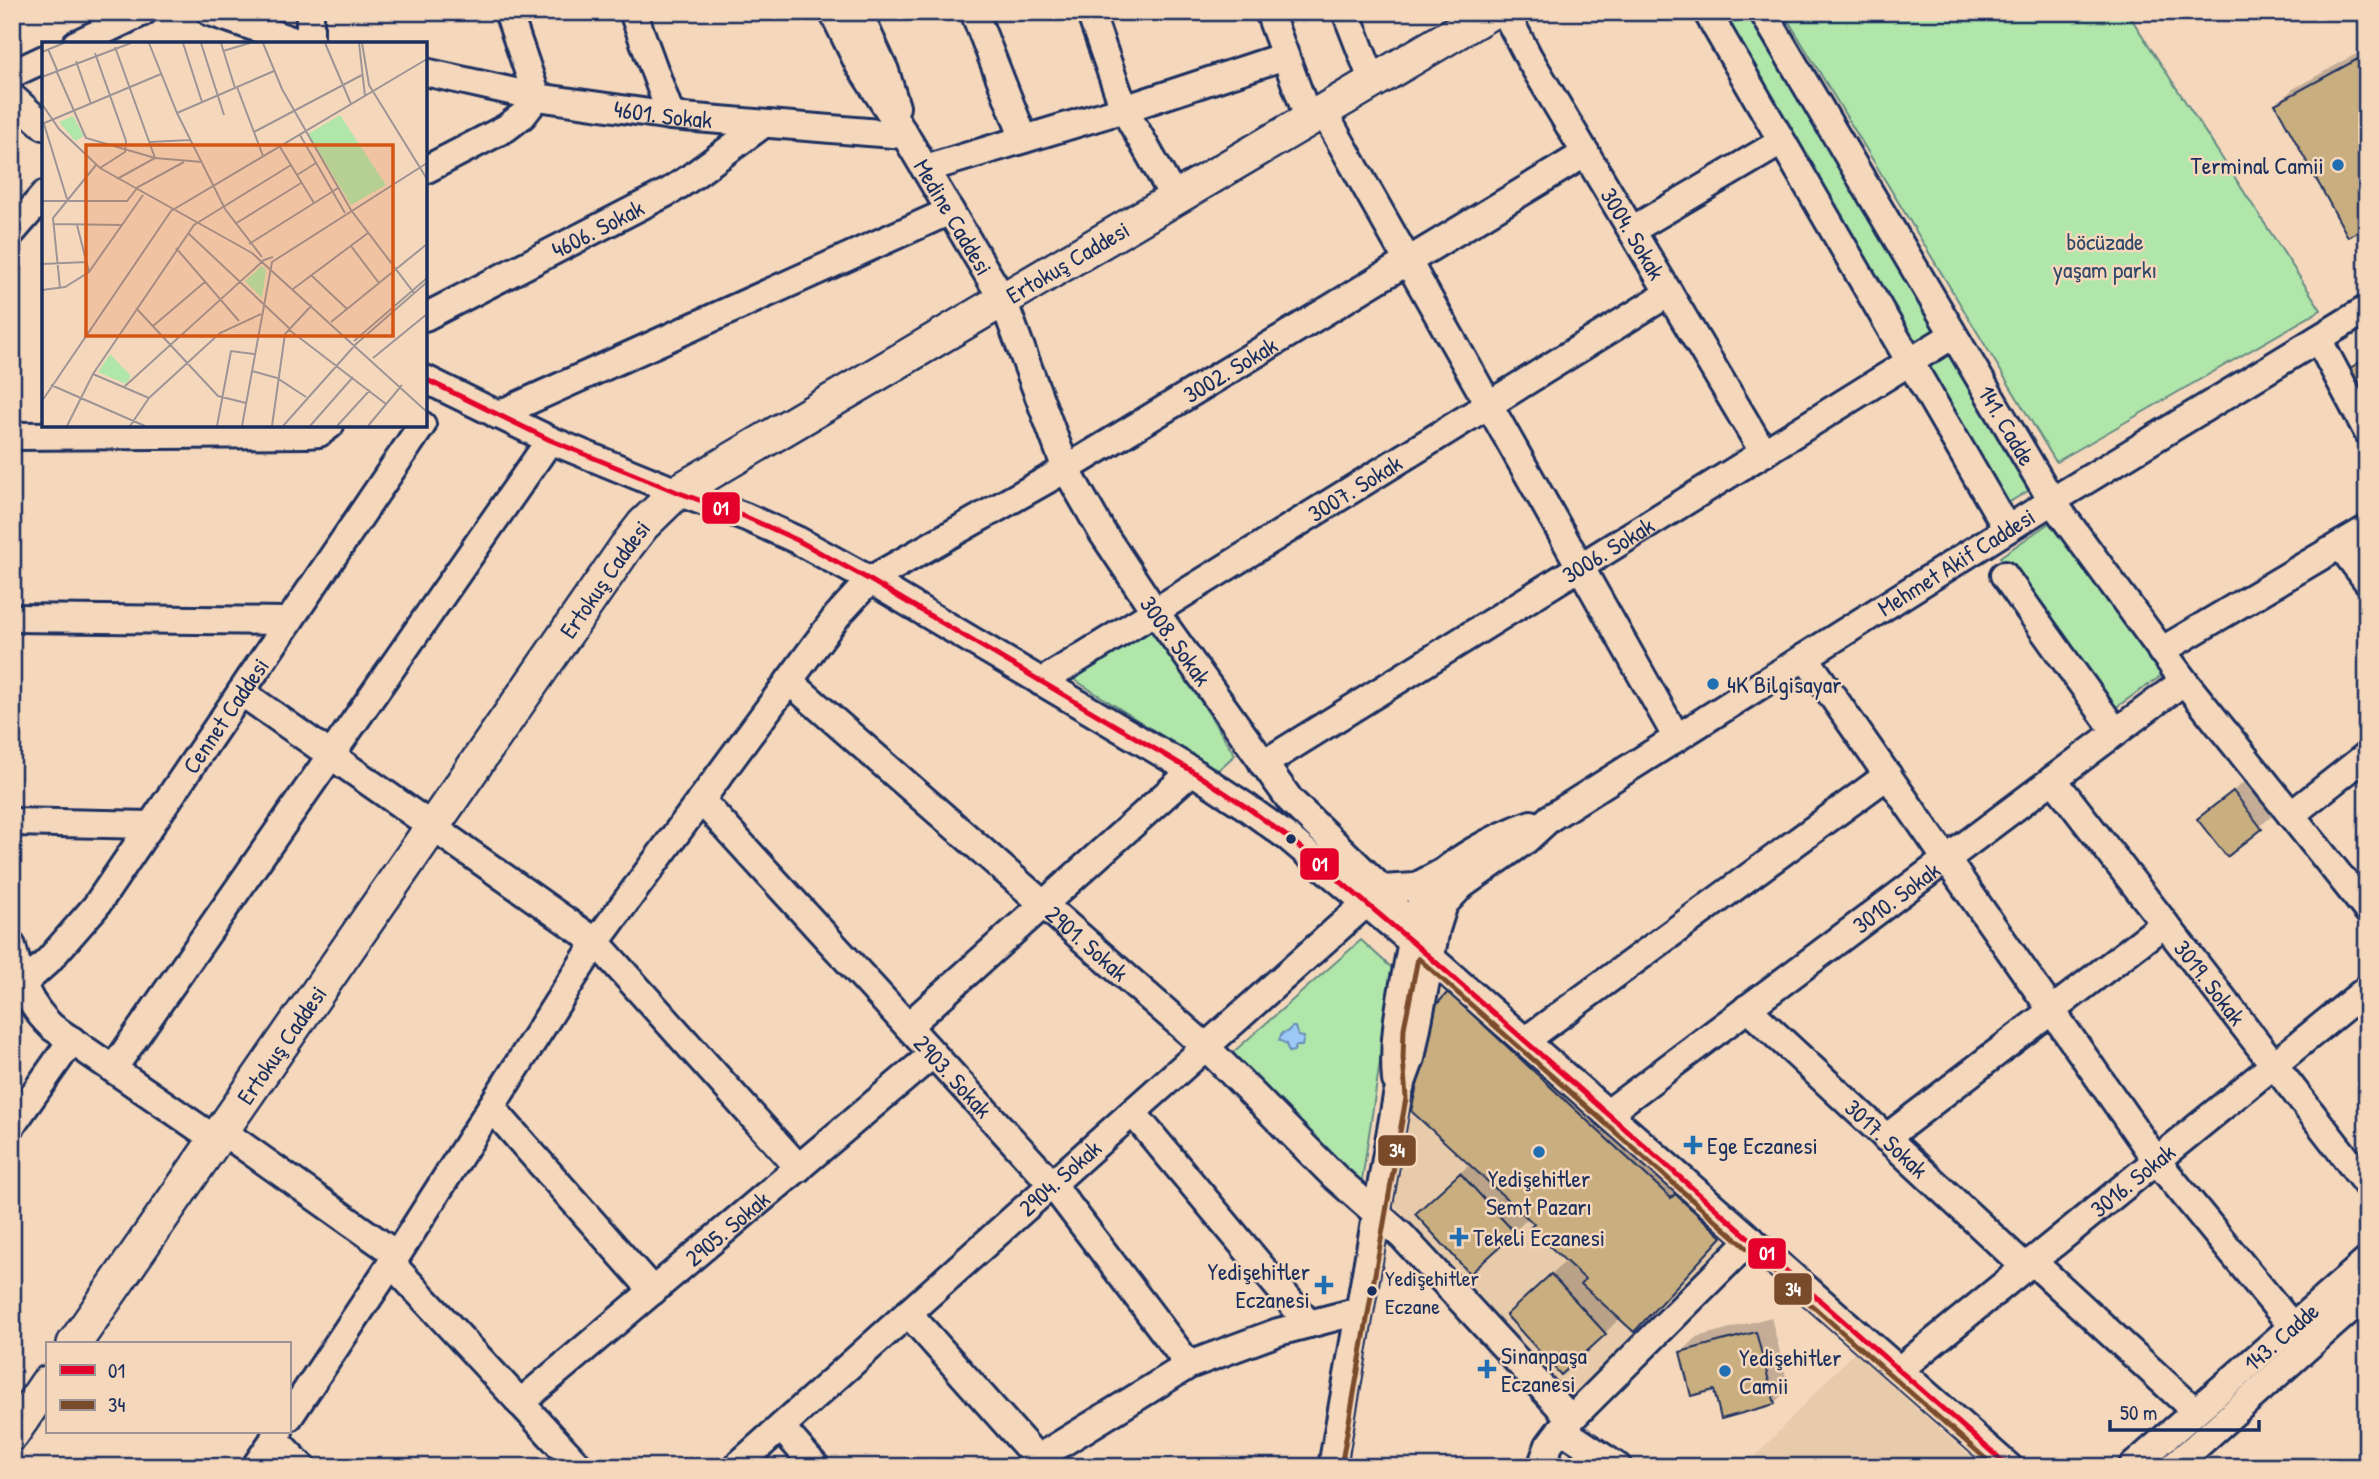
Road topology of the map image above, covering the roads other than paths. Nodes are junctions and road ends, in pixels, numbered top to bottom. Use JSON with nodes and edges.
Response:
{"nodes":[{"id":1,"x":143,"y":12,"type":"edge"},
{"id":2,"x":210,"y":12,"type":"edge"},
{"id":3,"x":310,"y":12,"type":"edge"},
{"id":4,"x":508,"y":12,"type":"edge"},
{"id":5,"x":633,"y":12,"type":"edge"},
{"id":6,"x":833,"y":12,"type":"edge"},
{"id":7,"x":858,"y":12,"type":"edge"},
{"id":8,"x":974,"y":12,"type":"edge"},
{"id":9,"x":1090,"y":12,"type":"edge"},
{"id":10,"x":1269,"y":12,"type":"edge"},
{"id":11,"x":1346,"y":12,"type":"edge"},
{"id":12,"x":1491,"y":12,"type":"edge"},
{"id":13,"x":1505,"y":12,"type":"edge"},
{"id":14,"x":1707,"y":12,"type":"edge"},
{"id":15,"x":1763,"y":12,"type":"edge"},
{"id":16,"x":80,"y":42,"type":"edge"},
{"id":17,"x":297,"y":42,"type":"edge"},
{"id":18,"x":310,"y":42,"type":"edge"},
{"id":19,"x":1285,"y":55,"type":"junction"},
{"id":20,"x":42,"y":60,"type":"edge"},
{"id":21,"x":427,"y":72,"type":"edge"},
{"id":22,"x":12,"y":74,"type":"edge"},
{"id":23,"x":1373,"y":82,"type":"junction"},
{"id":24,"x":12,"y":97,"type":"edge"},
{"id":25,"x":537,"y":97,"type":"junction"},
{"id":26,"x":1124,"y":109,"type":"junction"},
{"id":27,"x":1316,"y":115,"type":"junction"},
{"id":28,"x":671,"y":116,"type":"junction"},
{"id":29,"x":42,"y":124,"type":"edge"},
{"id":30,"x":762,"y":125,"type":"junction"},
{"id":31,"x":905,"y":135,"type":"junction"},
{"id":32,"x":1024,"y":139,"type":"junction"},
{"id":33,"x":1781,"y":142,"type":"junction"},
{"id":34,"x":1586,"y":152,"type":"junction"},
{"id":35,"x":427,"y":169,"type":"edge"},
{"id":36,"x":925,"y":169,"type":"junction"},
{"id":37,"x":42,"y":197,"type":"edge"},
{"id":38,"x":1175,"y":199,"type":"junction"},
{"id":39,"x":950,"y":211,"type":"junction"},
{"id":40,"x":1632,"y":230,"type":"junction"},
{"id":41,"x":12,"y":232,"type":"edge"},
{"id":42,"x":1408,"y":261,"type":"junction"},
{"id":43,"x":1669,"y":293,"type":"junction"},
{"id":44,"x":1003,"y":300,"type":"junction"},
{"id":45,"x":2367,"y":309,"type":"edge"},
{"id":46,"x":427,"y":316,"type":"edge"},
{"id":47,"x":1953,"y":335,"type":"junction"},
{"id":48,"x":2319,"y":339,"type":"junction"},
{"id":49,"x":1909,"y":362,"type":"junction"},
{"id":50,"x":435,"y":384,"type":"edge"},
{"id":51,"x":1489,"y":404,"type":"junction"},
{"id":52,"x":427,"y":414,"type":"edge"},
{"id":53,"x":497,"y":415,"type":"junction"},
{"id":54,"x":327,"y":427,"type":"edge"},
{"id":55,"x":421,"y":427,"type":"edge"},
{"id":56,"x":2367,"y":431,"type":"edge"},
{"id":57,"x":12,"y":436,"type":"edge"},
{"id":58,"x":550,"y":440,"type":"junction"},
{"id":59,"x":1764,"y":453,"type":"junction"},
{"id":60,"x":1066,"y":468,"type":"junction"},
{"id":61,"x":677,"y":492,"type":"junction"},
{"id":62,"x":2052,"y":501,"type":"junction"},
{"id":63,"x":2007,"y":529,"type":"junction"},
{"id":64,"x":2367,"y":529,"type":"edge"},
{"id":65,"x":2340,"y":545,"type":"junction"},
{"id":66,"x":1580,"y":567,"type":"junction"},
{"id":67,"x":2004,"y":575,"type":"dead end"},
{"id":68,"x":870,"y":580,"type":"junction"},
{"id":69,"x":2367,"y":581,"type":"edge"},
{"id":70,"x":1154,"y":610,"type":"junction"},
{"id":71,"x":12,"y":618,"type":"edge"},
{"id":72,"x":289,"y":621,"type":"junction"},
{"id":73,"x":2161,"y":651,"type":"junction"},
{"id":74,"x":1805,"y":657,"type":"junction"},
{"id":75,"x":789,"y":681,"type":"junction"},
{"id":76,"x":2184,"y":681,"type":"junction"},
{"id":77,"x":1041,"y":682,"type":"junction"},
{"id":78,"x":241,"y":692,"type":"junction"},
{"id":79,"x":2116,"y":732,"type":"junction"},
{"id":80,"x":1677,"y":738,"type":"junction"},
{"id":81,"x":2367,"y":755,"type":"edge"},
{"id":82,"x":331,"y":756,"type":"junction"},
{"id":83,"x":1263,"y":764,"type":"junction"},
{"id":84,"x":1192,"y":771,"type":"junction"},
{"id":85,"x":1888,"y":775,"type":"junction"},
{"id":86,"x":2053,"y":779,"type":"junction"},
{"id":87,"x":701,"y":800,"type":"junction"},
{"id":88,"x":2291,"y":815,"type":"junction"},
{"id":89,"x":1550,"y":818,"type":"junction"},
{"id":90,"x":12,"y":822,"type":"edge"},
{"id":91,"x":151,"y":825,"type":"junction"},
{"id":92,"x":432,"y":827,"type":"junction"},
{"id":93,"x":1946,"y":859,"type":"junction"},
{"id":94,"x":1447,"y":870,"type":"junction"},
{"id":95,"x":1374,"y":896,"type":"junction"},
{"id":96,"x":1043,"y":904,"type":"junction"},
{"id":97,"x":2367,"y":910,"type":"edge"},
{"id":98,"x":2164,"y":924,"type":"junction"},
{"id":99,"x":596,"y":942,"type":"junction"},
{"id":100,"x":12,"y":946,"type":"edge"},
{"id":101,"x":1422,"y":950,"type":"junction"},
{"id":102,"x":2367,"y":989,"type":"edge"},
{"id":103,"x":17,"y":990,"type":"edge"},
{"id":104,"x":1747,"y":1008,"type":"junction"},
{"id":105,"x":2052,"y":1010,"type":"junction"},
{"id":106,"x":908,"y":1026,"type":"junction"},
{"id":107,"x":72,"y":1040,"type":"junction"},
{"id":108,"x":1526,"y":1040,"type":"junction"},
{"id":109,"x":1206,"y":1047,"type":"junction"},
{"id":110,"x":933,"y":1054,"type":"junction"},
{"id":111,"x":2273,"y":1065,"type":"junction"},
{"id":112,"x":113,"y":1069,"type":"junction"},
{"id":113,"x":491,"y":1107,"type":"junction"},
{"id":114,"x":1133,"y":1113,"type":"junction"},
{"id":115,"x":1608,"y":1113,"type":"junction"},
{"id":116,"x":12,"y":1125,"type":"edge"},
{"id":117,"x":219,"y":1136,"type":"junction"},
{"id":118,"x":1886,"y":1138,"type":"junction"},
{"id":119,"x":2156,"y":1160,"type":"junction"},
{"id":120,"x":799,"y":1167,"type":"junction"},
{"id":121,"x":1052,"y":1184,"type":"junction"},
{"id":122,"x":2367,"y":1185,"type":"edge"},
{"id":123,"x":1377,"y":1213,"type":"junction"},
{"id":124,"x":1751,"y":1239,"type":"junction"},
{"id":125,"x":394,"y":1259,"type":"junction"},
{"id":126,"x":2367,"y":1261,"type":"edge"},
{"id":127,"x":2028,"y":1264,"type":"junction"},
{"id":128,"x":653,"y":1291,"type":"junction"},
{"id":129,"x":2367,"y":1294,"type":"edge"},
{"id":130,"x":1359,"y":1311,"type":"junction"},
{"id":131,"x":908,"y":1313,"type":"junction"},
{"id":132,"x":1309,"y":1324,"type":"junction"},
{"id":133,"x":2292,"y":1326,"type":"junction"},
{"id":134,"x":75,"y":1342,"type":"edge"},
{"id":135,"x":1189,"y":1365,"type":"junction"},
{"id":136,"x":1899,"y":1370,"type":"junction"},
{"id":137,"x":46,"y":1384,"type":"edge"},
{"id":138,"x":520,"y":1403,"type":"junction"},
{"id":139,"x":2195,"y":1411,"type":"junction"},
{"id":140,"x":290,"y":1415,"type":"edge"},
{"id":141,"x":1566,"y":1424,"type":"junction"},
{"id":142,"x":781,"y":1427,"type":"junction"},
{"id":143,"x":12,"y":1434,"type":"edge"},
{"id":144,"x":278,"y":1434,"type":"edge"},
{"id":145,"x":284,"y":1434,"type":"edge"},
{"id":146,"x":1037,"y":1464,"type":"edge"},
{"id":147,"x":255,"y":1467,"type":"edge"},
{"id":148,"x":302,"y":1467,"type":"edge"},
{"id":149,"x":580,"y":1467,"type":"edge"},
{"id":150,"x":736,"y":1467,"type":"edge"},
{"id":151,"x":816,"y":1467,"type":"edge"},
{"id":152,"x":1332,"y":1467,"type":"edge"},
{"id":153,"x":1541,"y":1467,"type":"edge"},
{"id":154,"x":1618,"y":1467,"type":"edge"},
{"id":155,"x":2009,"y":1467,"type":"edge"},
{"id":156,"x":2132,"y":1467,"type":"edge"},
{"id":157,"x":2173,"y":1467,"type":"edge"}],
"edges":[{"from":1,"to":16,"type":"street"},
{"from":2,"to":17,"type":"street"},
{"from":3,"to":18,"type":"street"},
{"from":4,"to":25,"type":"street"},
{"from":5,"to":28,"type":"street"},
{"from":6,"to":31,"type":"street","name":"Medine Caddesi"},
{"from":7,"to":31,"type":"street","name":"Medine Caddesi"},
{"from":8,"to":32,"type":"street"},
{"from":9,"to":26,"type":"street"},
{"from":10,"to":19,"type":"street"},
{"from":11,"to":23,"type":"street"},
{"from":12,"to":23,"type":"main road","name":"Ertokuş Caddesi"},
{"from":13,"to":34,"type":"street","name":"3004. Sokak"},
{"from":14,"to":33,"type":"street"},
{"from":15,"to":47,"type":"street","name":"141. Cadde"},
{"from":19,"to":26,"type":"street"},
{"from":19,"to":27,"type":"street"},
{"from":20,"to":22,"type":"street"},
{"from":21,"to":25,"type":"street","name":"4601. Sokak"},
{"from":23,"to":27,"type":"main road","name":"Ertokuş Caddesi"},
{"from":24,"to":29,"type":"street"},
{"from":25,"to":28,"type":"street","name":"4601. Sokak"},
{"from":25,"to":35,"type":"street"},
{"from":26,"to":32,"type":"street"},
{"from":26,"to":38,"type":"street"},
{"from":27,"to":38,"type":"main road","name":"Ertokuş Caddesi"},
{"from":27,"to":42,"type":"street"},
{"from":28,"to":30,"type":"street","name":"4601. Sokak"},
{"from":30,"to":31,"type":"street","name":"4601. Sokak"},
{"from":30,"to":46,"type":"street","name":"4606. Sokak"},
{"from":31,"to":36,"type":"street","name":"Medine Caddesi"},
{"from":32,"to":36,"type":"street"},
{"from":33,"to":40,"type":"street"},
{"from":33,"to":49,"type":"street"},
{"from":34,"to":40,"type":"street","name":"3004. Sokak"},
{"from":34,"to":42,"type":"street","name":"3002. Sokak"},
{"from":36,"to":39,"type":"street","name":"Medine Caddesi"},
{"from":37,"to":41,"type":"street"},
{"from":38,"to":44,"type":"main road","name":"Ertokuş Caddesi"},
{"from":39,"to":44,"type":"street","name":"Medine Caddesi"},
{"from":39,"to":53,"type":"street"},
{"from":40,"to":43,"type":"street","name":"3004. Sokak"},
{"from":42,"to":51,"type":"street"},
{"from":42,"to":60,"type":"street","name":"3002. Sokak"},
{"from":43,"to":51,"type":"street","name":"3007. Sokak"},
{"from":43,"to":59,"type":"street","name":"3004. Sokak"},
{"from":44,"to":60,"type":"street","name":"3008. Sokak"},
{"from":44,"to":61,"type":"main road","name":"Ertokuş Caddesi"},
{"from":45,"to":48,"type":"street","name":"Mehmet Akif Caddesi"},
{"from":47,"to":49,"type":"street","name":"3006. Sokak"},
{"from":47,"to":62,"type":"street","name":"141. Cadde"},
{"from":48,"to":56,"type":"street"},
{"from":48,"to":62,"type":"street","name":"Mehmet Akif Caddesi"},
{"from":49,"to":59,"type":"street","name":"3006. Sokak"},
{"from":49,"to":63,"type":"street"},
{"from":50,"to":52,"type":"street"},
{"from":50,"to":53,"type":"street"},
{"from":51,"to":66,"type":"street"},
{"from":51,"to":70,"type":"street","name":"3007. Sokak"},
{"from":53,"to":58,"type":"street"},
{"from":54,"to":57,"type":"street"},
{"from":55,"to":72,"type":"street","name":"Cennet Caddesi"},
{"from":58,"to":61,"type":"street"},
{"from":58,"to":82,"type":"street"},
{"from":59,"to":66,"type":"street","name":"3006. Sokak"},
{"from":60,"to":68,"type":"street","name":"3002. Sokak"},
{"from":60,"to":70,"type":"street","name":"3008. Sokak"},
{"from":61,"to":68,"type":"street"},
{"from":61,"to":92,"type":"main road","name":"Ertokuş Caddesi"},
{"from":62,"to":63,"type":"street","name":"Mehmet Akif Caddesi"},
{"from":62,"to":73,"type":"street","name":"141. Cadde"},
{"from":63,"to":74,"type":"street","name":"Mehmet Akif Caddesi"},
{"from":64,"to":65,"type":"street"},
{"from":65,"to":69,"type":"street"},
{"from":65,"to":73,"type":"street"},
{"from":66,"to":80,"type":"street"},
{"from":66,"to":83,"type":"street","name":"3006. Sokak"},
{"from":67,"to":79,"type":"street"},
{"from":68,"to":75,"type":"street","name":"3002. Sokak"},
{"from":68,"to":77,"type":"street"},
{"from":70,"to":77,"type":"street","name":"3007. Sokak"},
{"from":70,"to":83,"type":"street","name":"3008. Sokak"},
{"from":71,"to":72,"type":"street"},
{"from":72,"to":78,"type":"street","name":"Cennet Caddesi"},
{"from":73,"to":76,"type":"street","name":"141. Cadde"},
{"from":74,"to":80,"type":"street","name":"Mehmet Akif Caddesi"},
{"from":74,"to":85,"type":"street"},
{"from":75,"to":87,"type":"street","name":"3002. Sokak"},
{"from":75,"to":96,"type":"street","name":"2901. Sokak"},
{"from":76,"to":79,"type":"street","name":"3010. Sokak"},
{"from":76,"to":88,"type":"street","name":"141. Cadde"},
{"from":77,"to":84,"type":"street"},
{"from":78,"to":82,"type":"street"},
{"from":78,"to":91,"type":"street","name":"Cennet Caddesi"},
{"from":79,"to":86,"type":"street","name":"3010. Sokak"},
{"from":80,"to":89,"type":"street","name":"Mehmet Akif Caddesi"},
{"from":81,"to":88,"type":"street"},
{"from":82,"to":92,"type":"street"},
{"from":82,"to":112,"type":"street"},
{"from":83,"to":95,"type":"street","name":"3008. Sokak"},
{"from":84,"to":95,"type":"street"},
{"from":84,"to":96,"type":"street"},
{"from":85,"to":93,"type":"street"},
{"from":85,"to":108,"type":"street"},
{"from":86,"to":93,"type":"street","name":"3010. Sokak"},
{"from":86,"to":98,"type":"street","name":"3019. Sokak"},
{"from":87,"to":99,"type":"street","name":"3002. Sokak"},
{"from":87,"to":106,"type":"street","name":"2903. Sokak"},
{"from":88,"to":97,"type":"street","name":"141. Cadde"},
{"from":89,"to":94,"type":"street","name":"Mehmet Akif Caddesi"},
{"from":89,"to":101,"type":"street","name":"Mehmet Akif Caddesi"},
{"from":90,"to":91,"type":"street"},
{"from":91,"to":103,"type":"street","name":"Cennet Caddesi"},
{"from":92,"to":99,"type":"street"},
{"from":92,"to":117,"type":"main road","name":"Ertokuş Caddesi"},
{"from":93,"to":104,"type":"street","name":"3010. Sokak"},
{"from":93,"to":105,"type":"street"},
{"from":94,"to":95,"type":"street"},
{"from":94,"to":101,"type":"street","name":"Mehmet Akif Caddesi"},
{"from":95,"to":101,"type":"street"},
{"from":95,"to":109,"type":"street","name":"2904. Sokak"},
{"from":96,"to":106,"type":"street"},
{"from":96,"to":109,"type":"street","name":"2901. Sokak"},
{"from":98,"to":105,"type":"street"},
{"from":98,"to":111,"type":"street","name":"3019. Sokak"},
{"from":99,"to":113,"type":"street","name":"3002. Sokak"},
{"from":99,"to":120,"type":"street"},
{"from":100,"to":103,"type":"street"},
{"from":101,"to":108,"type":"street"},
{"from":101,"to":123,"type":"street","name":"Mehmet Akif Caddesi"},
{"from":102,"to":111,"type":"street","name":"3016. Sokak"},
{"from":103,"to":107,"type":"street"},
{"from":104,"to":115,"type":"street","name":"3010. Sokak"},
{"from":104,"to":118,"type":"street","name":"3017. Sokak"},
{"from":105,"to":118,"type":"street"},
{"from":105,"to":119,"type":"street"},
{"from":106,"to":110,"type":"street","name":"2903. Sokak"},
{"from":107,"to":112,"type":"street"},
{"from":107,"to":116,"type":"street"},
{"from":108,"to":115,"type":"street"},
{"from":109,"to":114,"type":"street","name":"2904. Sokak"},
{"from":109,"to":123,"type":"street","name":"2901. Sokak"},
{"from":110,"to":120,"type":"street","name":"2905. Sokak"},
{"from":110,"to":121,"type":"street","name":"2903. Sokak"},
{"from":111,"to":119,"type":"street","name":"3016. Sokak"},
{"from":111,"to":122,"type":"street","name":"3019. Sokak"},
{"from":112,"to":117,"type":"street"},
{"from":113,"to":125,"type":"street","name":"3002. Sokak"},
{"from":113,"to":128,"type":"street"},
{"from":114,"to":121,"type":"street","name":"2904. Sokak"},
{"from":114,"to":132,"type":"street"},
{"from":115,"to":124,"type":"street"},
{"from":117,"to":125,"type":"street"},
{"from":117,"to":134,"type":"main road","name":"Ertokuş Caddesi"},
{"from":118,"to":127,"type":"street","name":"3017. Sokak"},
{"from":119,"to":127,"type":"street","name":"3016. Sokak"},
{"from":119,"to":133,"type":"street"},
{"from":120,"to":128,"type":"street","name":"2905. Sokak"},
{"from":121,"to":131,"type":"street","name":"2904. Sokak"},
{"from":121,"to":135,"type":"street","name":"2903. Sokak"},
{"from":123,"to":130,"type":"street","name":"Mehmet Akif Caddesi"},
{"from":123,"to":141,"type":"street","name":"2901. Sokak"},
{"from":124,"to":136,"type":"street"},
{"from":124,"to":141,"type":"street"},
{"from":125,"to":138,"type":"street"},
{"from":125,"to":140,"type":"street","name":"3002. Sokak"},
{"from":126,"to":133,"type":"street","name":"143. Cadde"},
{"from":127,"to":136,"type":"street","name":"3016. Sokak"},
{"from":127,"to":139,"type":"street","name":"3017. Sokak"},
{"from":128,"to":138,"type":"street","name":"2905. Sokak"},
{"from":129,"to":157,"type":"street","name":"143. Cadde"},
{"from":130,"to":132,"type":"street"},
{"from":130,"to":152,"type":"street","name":"Mehmet Akif Caddesi"},
{"from":131,"to":142,"type":"street","name":"2904. Sokak"},
{"from":131,"to":146,"type":"street"},
{"from":132,"to":135,"type":"street"},
{"from":133,"to":139,"type":"street","name":"143. Cadde"},
{"from":135,"to":146,"type":"street"},
{"from":136,"to":155,"type":"street"},
{"from":137,"to":143,"type":"main road"},
{"from":138,"to":149,"type":"street"},
{"from":139,"to":156,"type":"street","name":"143. Cadde"},
{"from":141,"to":153,"type":"street"},
{"from":141,"to":154,"type":"street","name":"2901. Sokak"},
{"from":142,"to":150,"type":"street","name":"2904. Sokak"},
{"from":142,"to":151,"type":"street"},
{"from":144,"to":147,"type":"street","name":"3002. Sokak"},
{"from":145,"to":148,"type":"street"}]}
